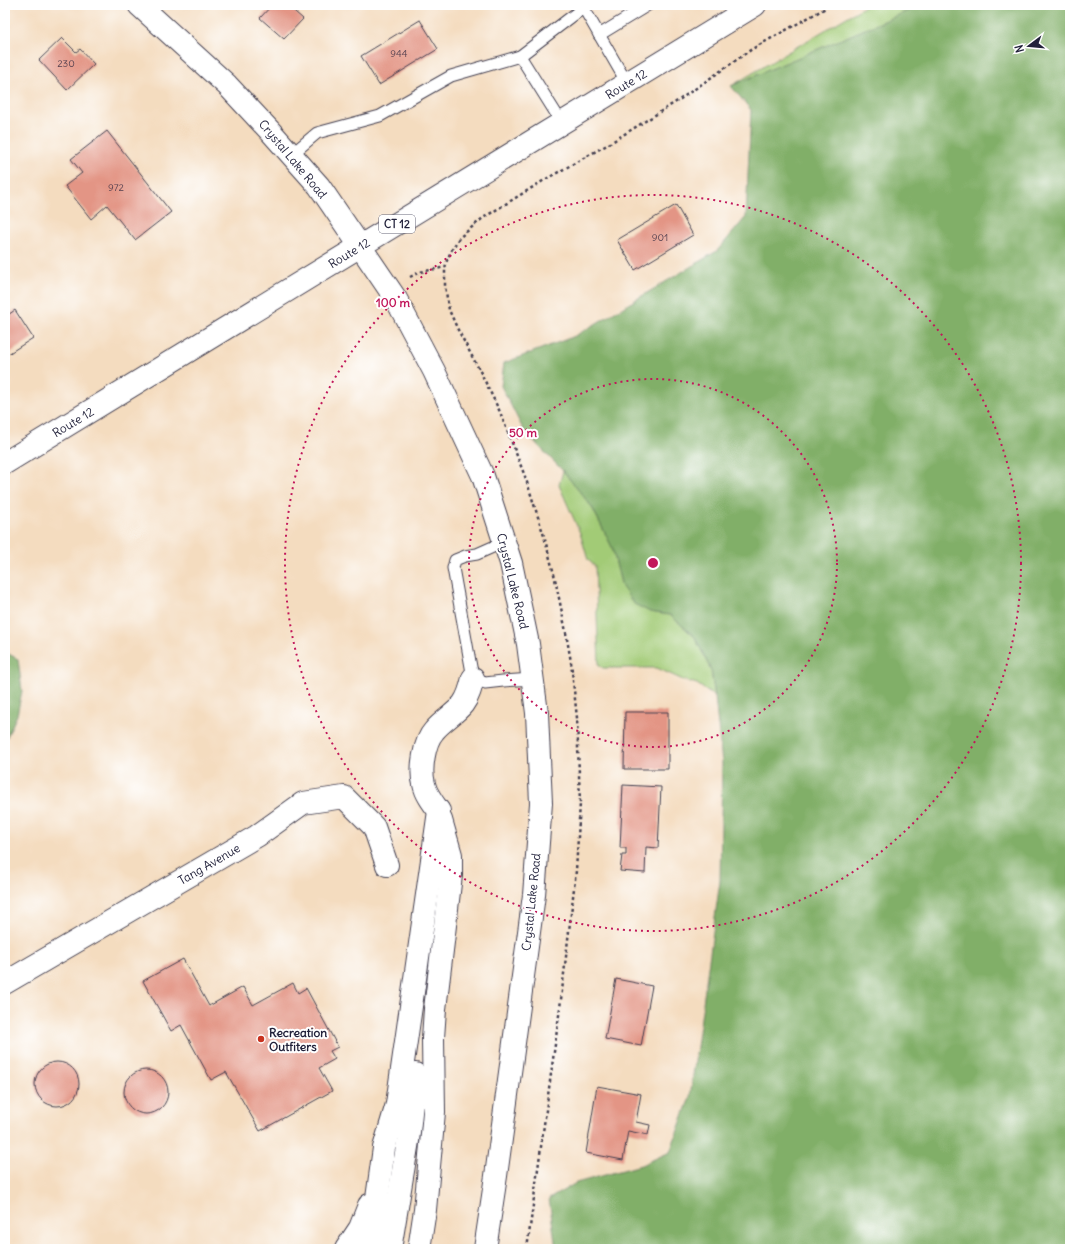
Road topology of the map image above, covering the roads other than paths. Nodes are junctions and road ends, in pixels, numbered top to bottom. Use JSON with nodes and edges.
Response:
{"nodes":[{"id":1,"x":139,"y":5,"type":"edge"},
{"id":2,"x":648,"y":5,"type":"edge"},
{"id":3,"x":755,"y":5,"type":"edge"},
{"id":4,"x":582,"y":6,"type":"edge"},
{"id":5,"x":599,"y":35,"type":"junction"},
{"id":6,"x":520,"y":56,"type":"junction"},
{"id":7,"x":627,"y":83,"type":"junction"},
{"id":8,"x":562,"y":123,"type":"junction"},
{"id":9,"x":292,"y":155,"type":"junction"},
{"id":10,"x":360,"y":246,"type":"junction"},
{"id":11,"x":5,"y":463,"type":"edge"},
{"id":12,"x":504,"y":542,"type":"junction"},
{"id":13,"x":473,"y":678,"type":"junction"},
{"id":14,"x":532,"y":679,"type":"junction"},
{"id":15,"x":439,"y":811,"type":"junction"},
{"id":16,"x":387,"y":866,"type":"dead end"},
{"id":17,"x":5,"y":983,"type":"edge"},
{"id":18,"x":384,"y":1148,"type":"junction"},
{"id":19,"x":346,"y":1249,"type":"edge"},
{"id":20,"x":370,"y":1249,"type":"edge"},
{"id":21,"x":390,"y":1249,"type":"edge"},
{"id":22,"x":419,"y":1249,"type":"edge"},
{"id":23,"x":485,"y":1249,"type":"edge"}],
"edges":[{"from":1,"to":9,"type":"main road","name":"Crystal Lake Road"},
{"from":2,"to":5,"type":"lane"},
{"from":3,"to":7,"type":"main road","name":"Route 12","number":"CT 12"},
{"from":4,"to":5,"type":"lane"},
{"from":4,"to":6,"type":"lane"},
{"from":5,"to":7,"type":"lane"},
{"from":6,"to":8,"type":"lane"},
{"from":6,"to":9,"type":"lane"},
{"from":7,"to":8,"type":"main road","name":"Route 12","number":"CT 12"},
{"from":8,"to":10,"type":"main road","name":"Route 12","number":"CT 12"},
{"from":9,"to":10,"type":"main road","name":"Crystal Lake Road"},
{"from":10,"to":11,"type":"main road","name":"Route 12","number":"CT 12"},
{"from":10,"to":12,"type":"main road","name":"Crystal Lake Road"},
{"from":12,"to":13,"type":"lane"},
{"from":12,"to":14,"type":"main road","name":"Crystal Lake Road"},
{"from":13,"to":14,"type":"lane"},
{"from":13,"to":15,"type":"main road"},
{"from":14,"to":23,"type":"main road","name":"Crystal Lake Road"},
{"from":15,"to":18,"type":"main road"},
{"from":15,"to":21,"type":"main road"},
{"from":15,"to":22,"type":"main road"},
{"from":16,"to":17,"type":"main road","name":"Tang Avenue"},
{"from":18,"to":19,"type":"main road"},
{"from":18,"to":20,"type":"main road"}]}
